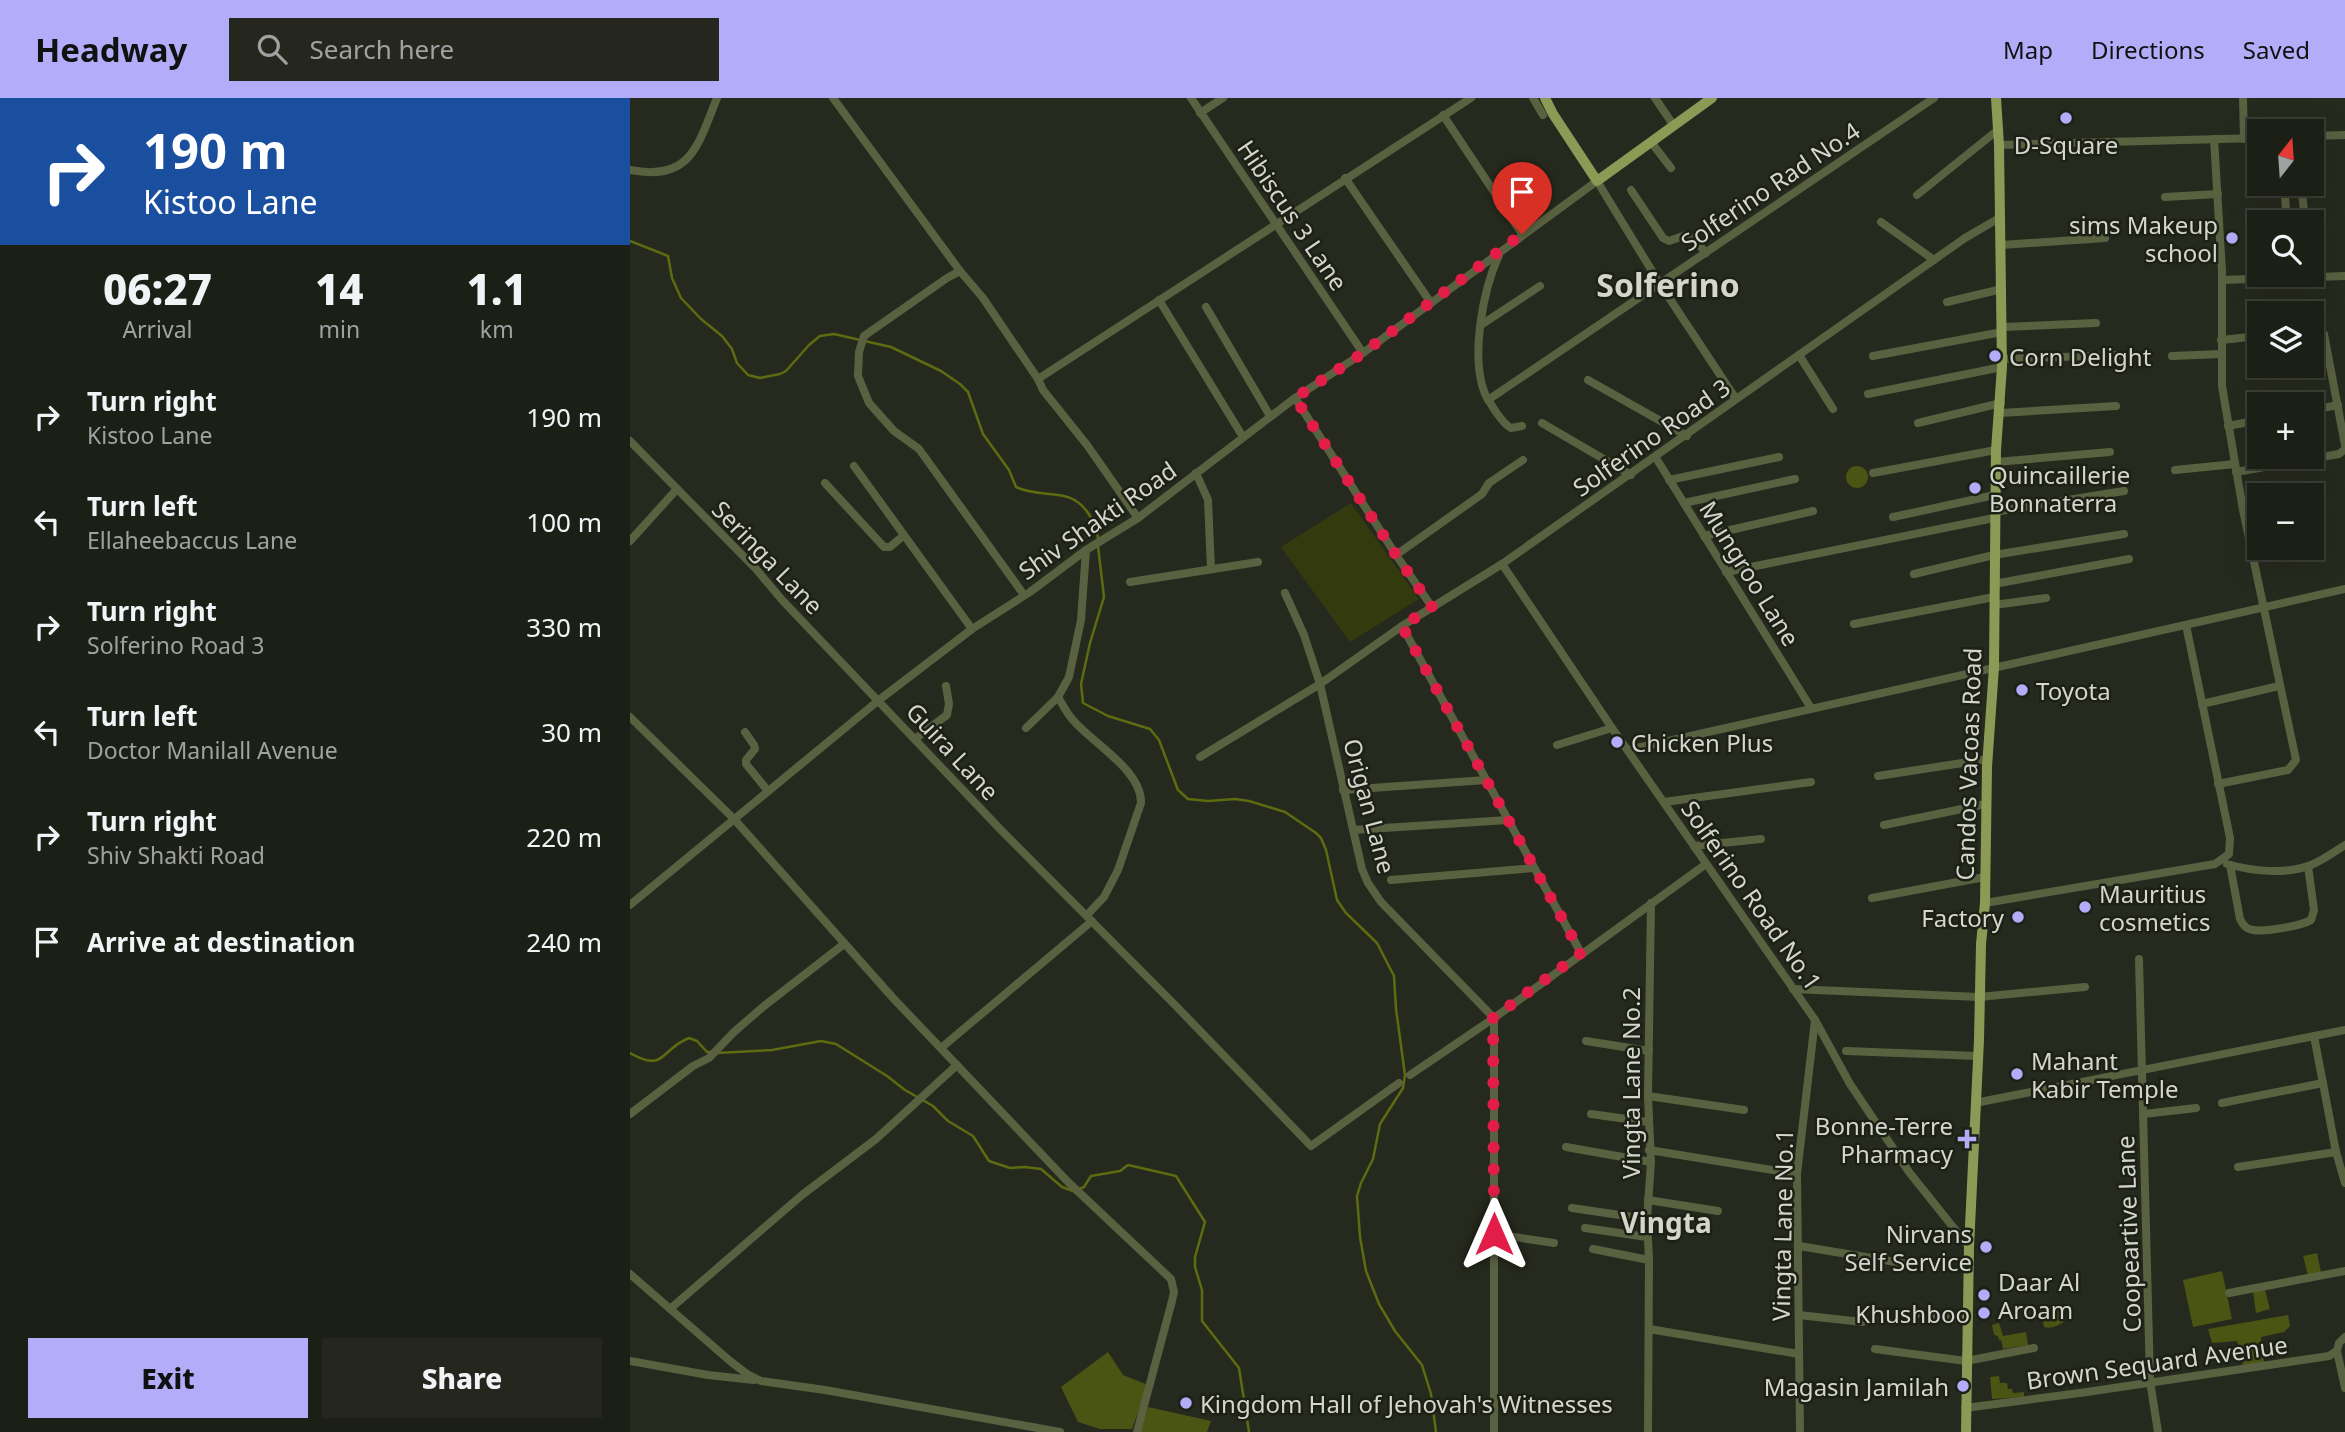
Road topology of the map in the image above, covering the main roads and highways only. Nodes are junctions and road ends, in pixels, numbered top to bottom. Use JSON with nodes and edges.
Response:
{"nodes":[{"id":1,"x":1545,"y":98,"type":"edge"},
{"id":2,"x":1712,"y":98,"type":"edge"},
{"id":3,"x":1996,"y":98,"type":"edge"},
{"id":4,"x":1698,"y":102,"type":"edge"},
{"id":5,"x":1966,"y":1432,"type":"edge"}],
"edges":[{"from":1,"to":4,"type":"main road"},
{"from":2,"to":4,"type":"main road"},
{"from":3,"to":5,"type":"main road","name":"Candos Vacoas Road"}]}
